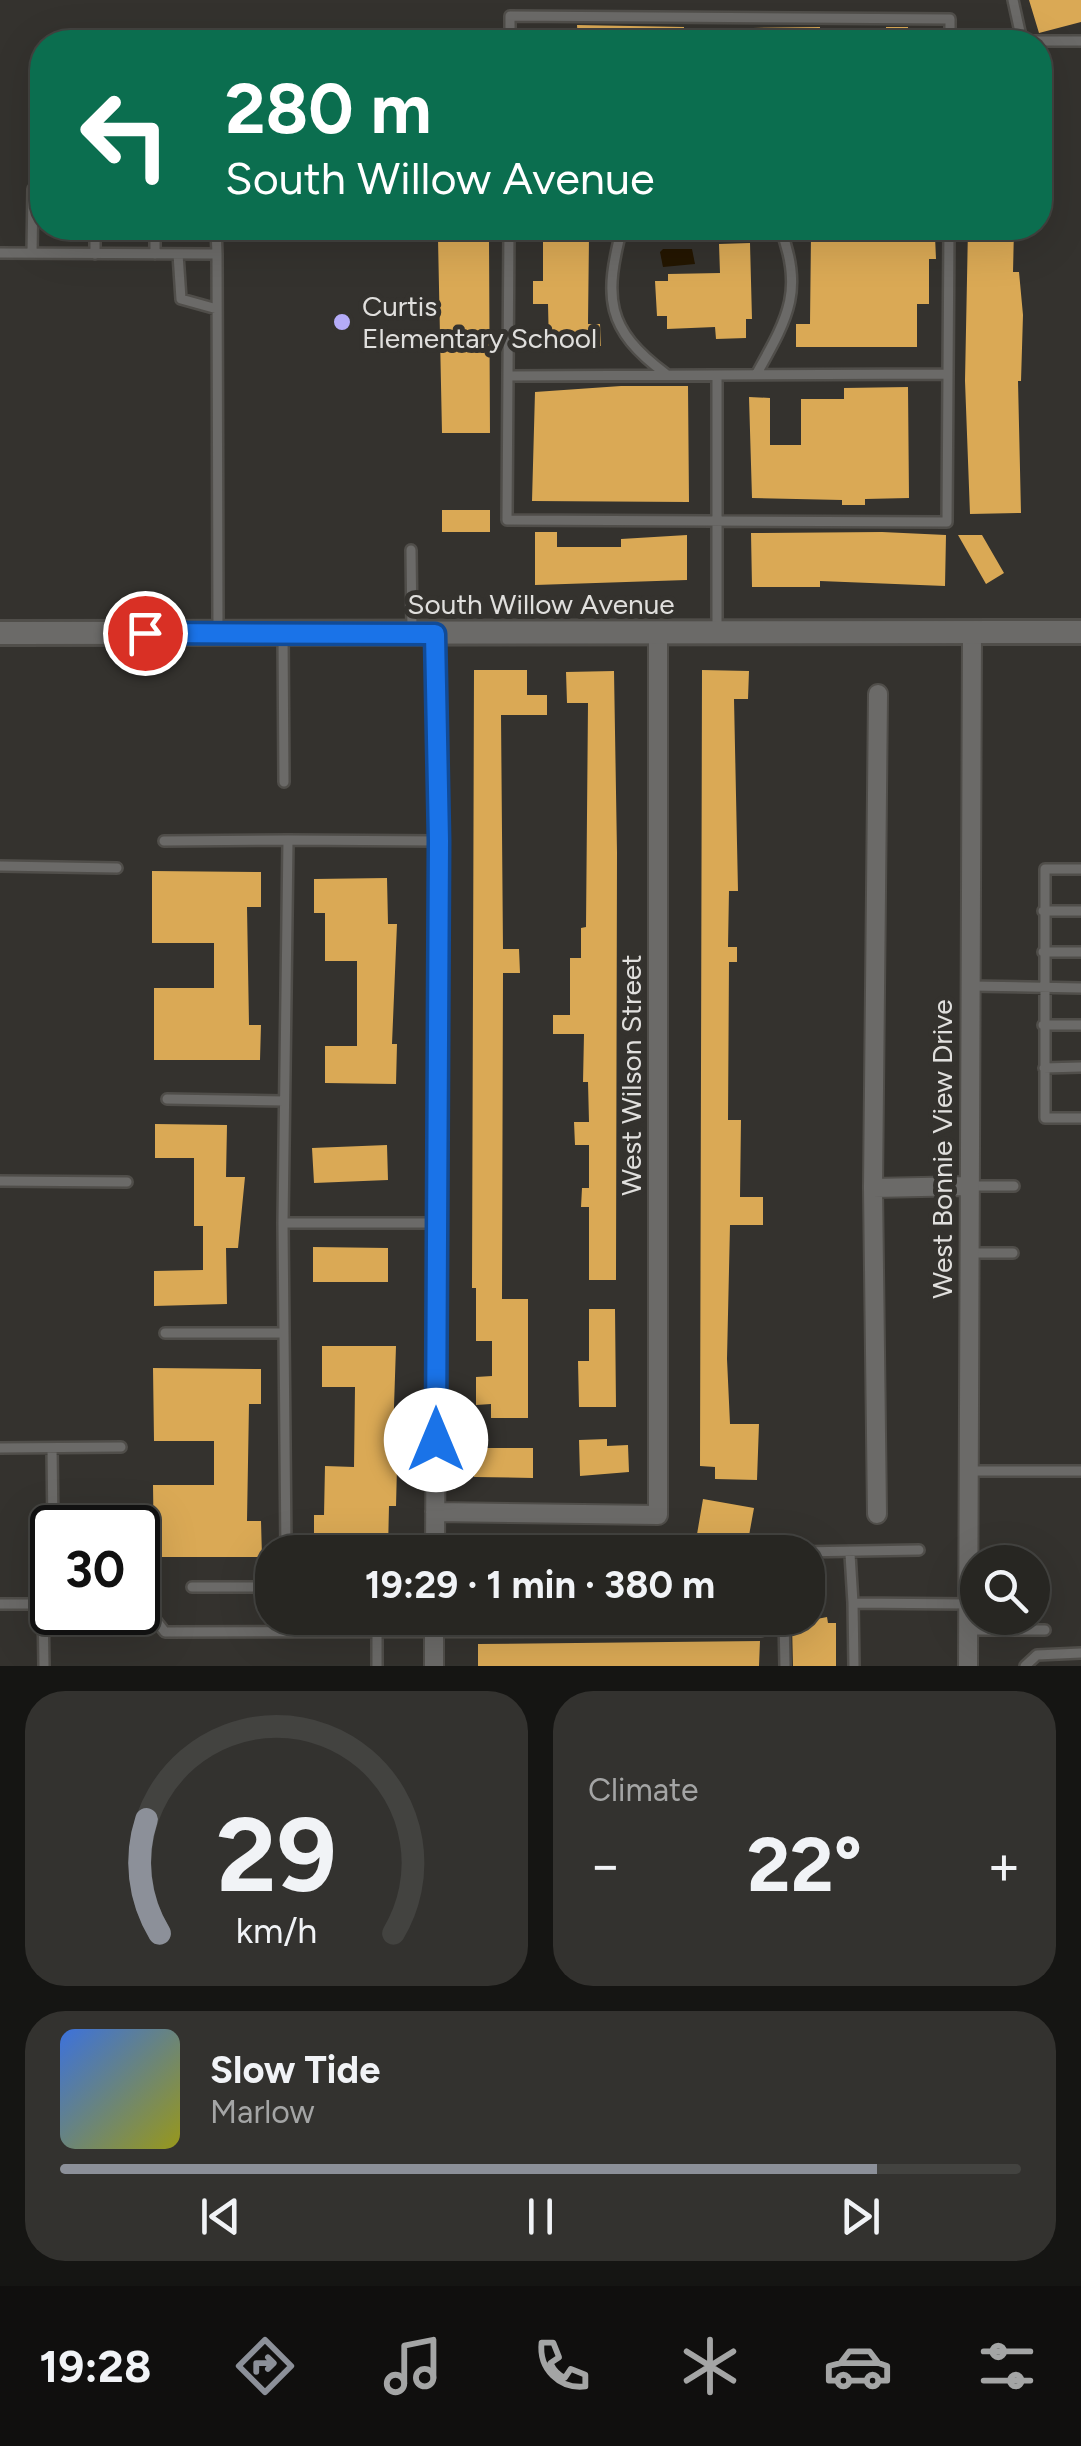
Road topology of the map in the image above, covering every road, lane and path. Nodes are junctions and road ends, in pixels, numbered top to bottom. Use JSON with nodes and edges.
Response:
{"nodes":[{"id":1,"x":670,"y":0,"type":"edge"},
{"id":2,"x":1014,"y":0,"type":"edge"},
{"id":3,"x":670,"y":16,"type":"junction"},
{"id":4,"x":510,"y":30,"type":"edge"},
{"id":5,"x":950,"y":30,"type":"edge"},
{"id":6,"x":1018,"y":30,"type":"edge"},
{"id":7,"x":1052,"y":41,"type":"edge"},
{"id":8,"x":1081,"y":41,"type":"edge"},
{"id":9,"x":32,"y":240,"type":"edge"},
{"id":10,"x":95,"y":240,"type":"edge"},
{"id":11,"x":156,"y":240,"type":"edge"},
{"id":12,"x":216,"y":240,"type":"edge"},
{"id":13,"x":508,"y":240,"type":"edge"},
{"id":14,"x":620,"y":240,"type":"edge"},
{"id":15,"x":784,"y":240,"type":"edge"},
{"id":16,"x":949,"y":240,"type":"edge"},
{"id":17,"x":0,"y":253,"type":"edge"},
{"id":18,"x":32,"y":253,"type":"junction"},
{"id":19,"x":94,"y":254,"type":"junction"},
{"id":20,"x":156,"y":254,"type":"junction"},
{"id":21,"x":178,"y":254,"type":"junction"},
{"id":22,"x":217,"y":254,"type":"junction"},
{"id":23,"x":217,"y":310,"type":"junction"},
{"id":24,"x":948,"y":374,"type":"junction"},
{"id":25,"x":668,"y":375,"type":"junction"},
{"id":26,"x":717,"y":375,"type":"junction"},
{"id":27,"x":756,"y":375,"type":"junction"},
{"id":28,"x":508,"y":376,"type":"junction"},
{"id":29,"x":718,"y":522,"type":"junction"},
{"id":30,"x":411,"y":550,"type":"dead end"},
{"id":31,"x":1081,"y":632,"type":"edge"},
{"id":32,"x":0,"y":633,"type":"edge"},
{"id":33,"x":218,"y":633,"type":"junction"},
{"id":34,"x":972,"y":633,"type":"junction"},
{"id":35,"x":284,"y":634,"type":"junction"},
{"id":36,"x":424,"y":634,"type":"junction"},
{"id":37,"x":717,"y":634,"type":"junction"},
{"id":38,"x":658,"y":635,"type":"junction"},
{"id":39,"x":878,"y":694,"type":"dead end"},
{"id":40,"x":284,"y":782,"type":"dead end"},
{"id":41,"x":288,"y":840,"type":"junction"},
{"id":42,"x":164,"y":841,"type":"dead end"},
{"id":43,"x":439,"y":841,"type":"junction"},
{"id":44,"x":0,"y":866,"type":"edge"},
{"id":45,"x":117,"y":868,"type":"dead end"},
{"id":46,"x":1081,"y":870,"type":"edge"},
{"id":47,"x":1042,"y":911,"type":"junction"},
{"id":48,"x":1081,"y":912,"type":"edge"},
{"id":49,"x":1042,"y":952,"type":"junction"},
{"id":50,"x":1081,"y":952,"type":"edge"},
{"id":51,"x":970,"y":986,"type":"junction"},
{"id":52,"x":1043,"y":988,"type":"junction"},
{"id":53,"x":1081,"y":988,"type":"edge"},
{"id":54,"x":1043,"y":1025,"type":"junction"},
{"id":55,"x":1081,"y":1025,"type":"edge"},
{"id":56,"x":1044,"y":1068,"type":"junction"},
{"id":57,"x":1081,"y":1068,"type":"edge"},
{"id":58,"x":167,"y":1100,"type":"dead end"},
{"id":59,"x":284,"y":1101,"type":"junction"},
{"id":60,"x":1081,"y":1118,"type":"edge"},
{"id":61,"x":0,"y":1182,"type":"edge"},
{"id":62,"x":127,"y":1182,"type":"dead end"},
{"id":63,"x":970,"y":1186,"type":"junction"},
{"id":64,"x":1014,"y":1186,"type":"dead end"},
{"id":65,"x":874,"y":1188,"type":"junction"},
{"id":66,"x":283,"y":1223,"type":"junction"},
{"id":67,"x":437,"y":1223,"type":"junction"},
{"id":68,"x":1013,"y":1252,"type":"dead end"},
{"id":69,"x":970,"y":1253,"type":"junction"},
{"id":70,"x":164,"y":1334,"type":"dead end"},
{"id":71,"x":284,"y":1334,"type":"junction"},
{"id":72,"x":121,"y":1447,"type":"dead end"},
{"id":73,"x":0,"y":1448,"type":"edge"},
{"id":74,"x":52,"y":1448,"type":"junction"},
{"id":75,"x":1081,"y":1470,"type":"edge"},
{"id":76,"x":969,"y":1472,"type":"junction"},
{"id":77,"x":53,"y":1505,"type":"edge"},
{"id":78,"x":435,"y":1512,"type":"junction"},
{"id":79,"x":877,"y":1514,"type":"dead end"},
{"id":80,"x":286,"y":1535,"type":"edge"},
{"id":81,"x":435,"y":1535,"type":"edge"},
{"id":82,"x":968,"y":1545,"type":"edge"},
{"id":83,"x":825,"y":1550,"type":"edge"},
{"id":84,"x":919,"y":1550,"type":"dead end"},
{"id":85,"x":850,"y":1554,"type":"junction"},
{"id":86,"x":255,"y":1586,"type":"edge"},
{"id":87,"x":192,"y":1587,"type":"dead end"},
{"id":88,"x":0,"y":1604,"type":"edge"},
{"id":89,"x":30,"y":1604,"type":"edge"},
{"id":90,"x":853,"y":1604,"type":"junction"},
{"id":91,"x":960,"y":1604,"type":"edge"},
{"id":92,"x":160,"y":1625,"type":"edge"},
{"id":93,"x":255,"y":1632,"type":"edge"},
{"id":94,"x":46,"y":1635,"type":"edge"},
{"id":95,"x":377,"y":1635,"type":"edge"},
{"id":96,"x":434,"y":1635,"type":"edge"},
{"id":97,"x":784,"y":1635,"type":"edge"},
{"id":98,"x":968,"y":1635,"type":"edge"},
{"id":99,"x":1081,"y":1653,"type":"edge"},
{"id":100,"x":44,"y":1666,"type":"edge"},
{"id":101,"x":377,"y":1666,"type":"edge"},
{"id":102,"x":434,"y":1666,"type":"edge"},
{"id":103,"x":785,"y":1666,"type":"edge"},
{"id":104,"x":854,"y":1666,"type":"edge"},
{"id":105,"x":968,"y":1666,"type":"edge"},
{"id":106,"x":1025,"y":1666,"type":"edge"}],
"edges":[{"from":1,"to":3,"type":"lane"},
{"from":2,"to":6,"type":"lane"},
{"from":3,"to":4,"type":"lane"},
{"from":3,"to":5,"type":"lane"},
{"from":7,"to":8,"type":"lane"},
{"from":9,"to":18,"type":"lane"},
{"from":10,"to":19,"type":"lane"},
{"from":11,"to":20,"type":"lane"},
{"from":12,"to":22,"type":"lane"},
{"from":13,"to":28,"type":"lane"},
{"from":14,"to":25,"type":"lane"},
{"from":15,"to":27,"type":"lane"},
{"from":16,"to":24,"type":"lane"},
{"from":17,"to":18,"type":"lane"},
{"from":18,"to":19,"type":"lane"},
{"from":19,"to":20,"type":"lane"},
{"from":20,"to":21,"type":"lane"},
{"from":21,"to":22,"type":"lane"},
{"from":21,"to":23,"type":"lane"},
{"from":22,"to":23,"type":"lane"},
{"from":23,"to":33,"type":"lane"},
{"from":24,"to":27,"type":"lane"},
{"from":24,"to":29,"type":"lane"},
{"from":25,"to":26,"type":"lane"},
{"from":25,"to":28,"type":"lane"},
{"from":26,"to":27,"type":"lane"},
{"from":26,"to":29,"type":"lane"},
{"from":28,"to":29,"type":"lane"},
{"from":29,"to":37,"type":"lane"},
{"from":30,"to":36,"type":"lane"},
{"from":31,"to":34,"type":"street","name":"South Willow Avenue"},
{"from":32,"to":33,"type":"street","name":"South Willow Avenue"},
{"from":33,"to":35,"type":"street","name":"South Willow Avenue"},
{"from":34,"to":37,"type":"street","name":"South Willow Avenue"},
{"from":34,"to":51,"type":"street","name":"West Bonnie View Drive"},
{"from":35,"to":36,"type":"street","name":"South Willow Avenue"},
{"from":35,"to":40,"type":"lane"},
{"from":36,"to":38,"type":"street","name":"South Willow Avenue"},
{"from":36,"to":43,"type":"street"},
{"from":37,"to":38,"type":"street","name":"South Willow Avenue"},
{"from":38,"to":78,"type":"street","name":"West Wilson Street"},
{"from":39,"to":65,"type":"street"},
{"from":41,"to":42,"type":"lane"},
{"from":41,"to":43,"type":"lane"},
{"from":41,"to":59,"type":"lane"},
{"from":43,"to":67,"type":"street"},
{"from":44,"to":45,"type":"lane"},
{"from":46,"to":47,"type":"lane"},
{"from":47,"to":48,"type":"lane"},
{"from":47,"to":49,"type":"lane"},
{"from":49,"to":50,"type":"lane"},
{"from":49,"to":52,"type":"lane"},
{"from":51,"to":52,"type":"lane"},
{"from":51,"to":63,"type":"street","name":"West Bonnie View Drive"},
{"from":52,"to":53,"type":"lane"},
{"from":52,"to":54,"type":"lane"},
{"from":54,"to":55,"type":"lane"},
{"from":54,"to":56,"type":"lane"},
{"from":56,"to":57,"type":"lane"},
{"from":56,"to":60,"type":"lane"},
{"from":58,"to":59,"type":"lane"},
{"from":59,"to":66,"type":"lane"},
{"from":61,"to":62,"type":"lane"},
{"from":63,"to":64,"type":"lane"},
{"from":63,"to":65,"type":"street"},
{"from":63,"to":69,"type":"street","name":"West Bonnie View Drive"},
{"from":65,"to":79,"type":"street"},
{"from":66,"to":67,"type":"lane"},
{"from":66,"to":71,"type":"lane"},
{"from":67,"to":78,"type":"street"},
{"from":68,"to":69,"type":"lane"},
{"from":69,"to":76,"type":"street","name":"West Bonnie View Drive"},
{"from":70,"to":71,"type":"lane"},
{"from":71,"to":80,"type":"lane"},
{"from":72,"to":74,"type":"lane"},
{"from":73,"to":74,"type":"lane"},
{"from":74,"to":77,"type":"lane"},
{"from":75,"to":76,"type":"lane"},
{"from":76,"to":82,"type":"street","name":"West Bonnie View Drive"},
{"from":78,"to":81,"type":"street"},
{"from":83,"to":85,"type":"lane"},
{"from":84,"to":85,"type":"lane"},
{"from":85,"to":90,"type":"lane"},
{"from":86,"to":87,"type":"lane"},
{"from":88,"to":89,"type":"lane"},
{"from":90,"to":91,"type":"lane"},
{"from":90,"to":104,"type":"lane"},
{"from":92,"to":93,"type":"lane"},
{"from":94,"to":100,"type":"lane"},
{"from":95,"to":101,"type":"lane"},
{"from":96,"to":102,"type":"street"},
{"from":97,"to":103,"type":"lane"},
{"from":98,"to":105,"type":"street","name":"West Bonnie View Drive"},
{"from":99,"to":106,"type":"lane"}]}
